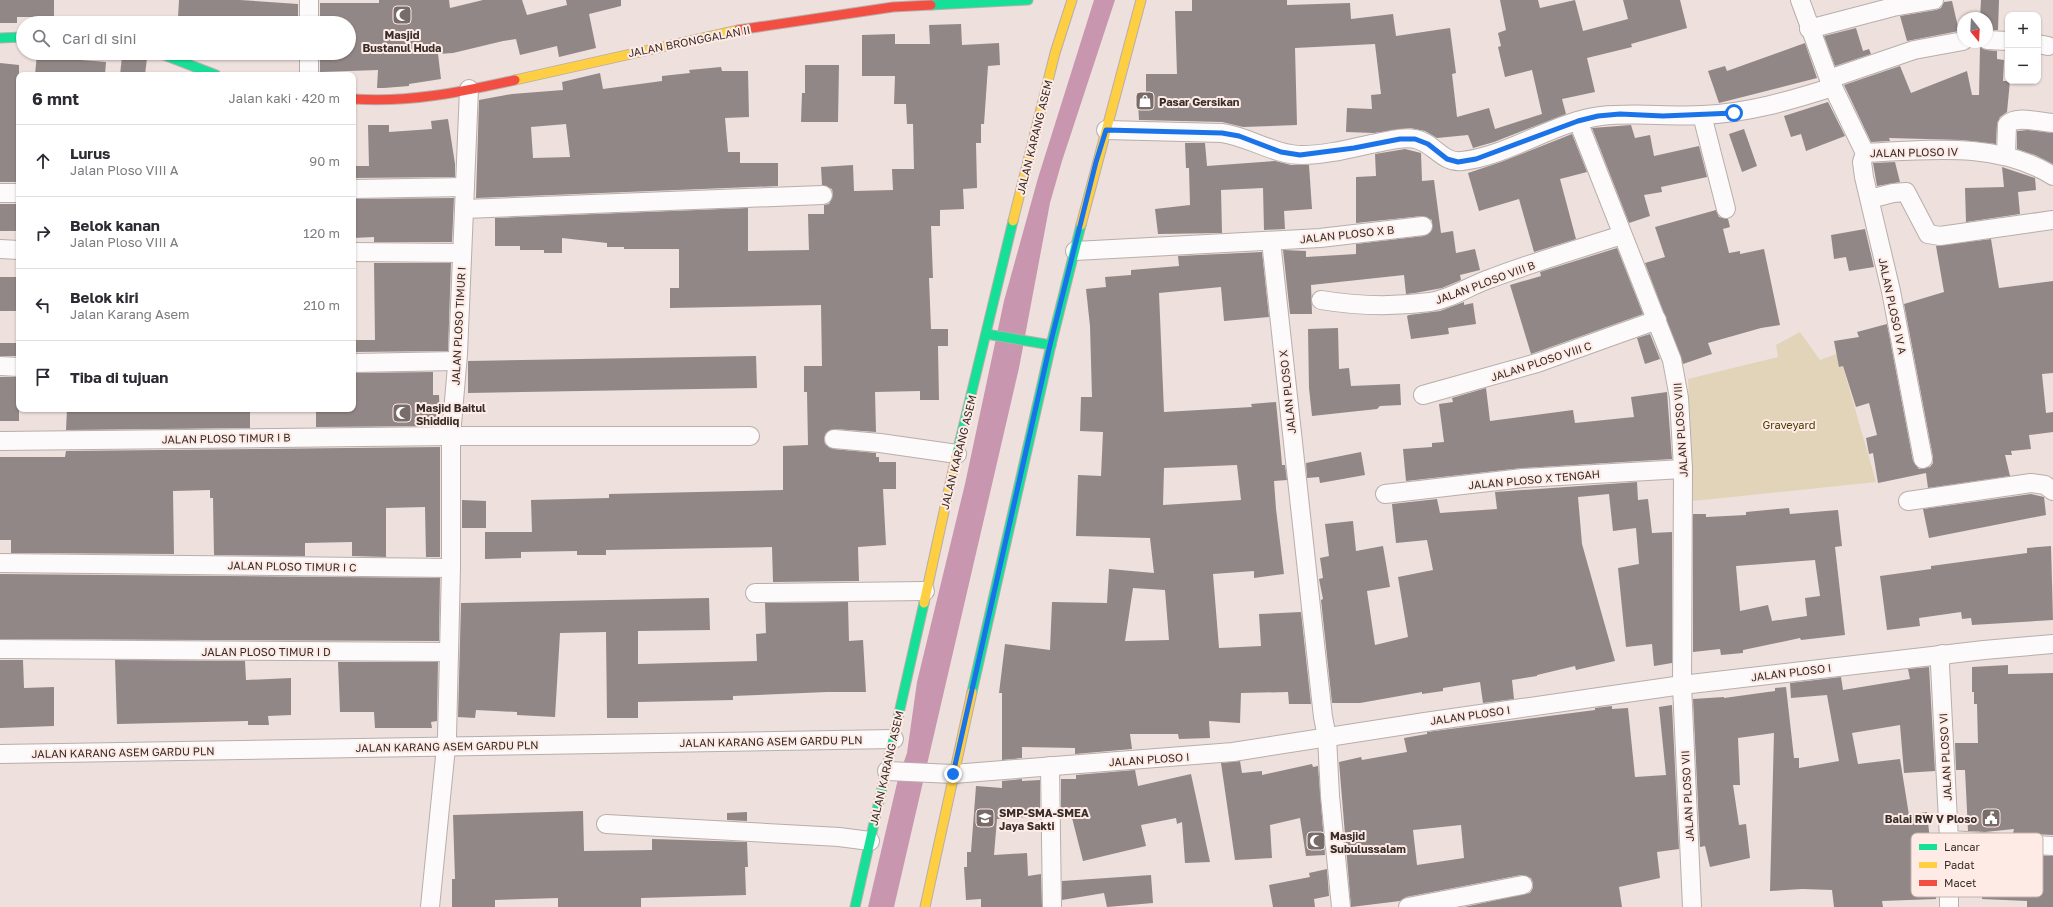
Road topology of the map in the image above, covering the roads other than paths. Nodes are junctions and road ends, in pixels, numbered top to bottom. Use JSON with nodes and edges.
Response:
{"nodes":[{"id":1,"x":309,"y":0,"type":"edge"},
{"id":2,"x":1028,"y":0,"type":"edge"},
{"id":3,"x":1072,"y":0,"type":"edge"},
{"id":4,"x":1141,"y":0,"type":"edge"},
{"id":5,"x":1800,"y":0,"type":"edge"},
{"id":6,"x":1934,"y":0,"type":"edge"},
{"id":7,"x":309,"y":16,"type":"edge"},
{"id":8,"x":1809,"y":29,"type":"junction"},
{"id":9,"x":16,"y":37,"type":"edge"},
{"id":10,"x":0,"y":38,"type":"edge"},
{"id":11,"x":1993,"y":40,"type":"edge"},
{"id":12,"x":2005,"y":41,"type":"edge"},
{"id":13,"x":1957,"y":42,"type":"edge"},
{"id":14,"x":177,"y":60,"type":"edge"},
{"id":15,"x":309,"y":60,"type":"edge"},
{"id":16,"x":208,"y":72,"type":"edge"},
{"id":17,"x":309,"y":72,"type":"edge"},
{"id":18,"x":1831,"y":83,"type":"junction"},
{"id":19,"x":469,"y":89,"type":"junction"},
{"id":20,"x":356,"y":99,"type":"edge"},
{"id":21,"x":1702,"y":115,"type":"junction"},
{"id":22,"x":1578,"y":121,"type":"junction"},
{"id":23,"x":2053,"y":123,"type":"edge"},
{"id":24,"x":1106,"y":130,"type":"junction"},
{"id":25,"x":1865,"y":153,"type":"junction"},
{"id":26,"x":2006,"y":156,"type":"junction"},
{"id":27,"x":2053,"y":176,"type":"edge"},
{"id":28,"x":465,"y":187,"type":"junction"},
{"id":29,"x":356,"y":189,"type":"edge"},
{"id":30,"x":0,"y":193,"type":"edge"},
{"id":31,"x":16,"y":193,"type":"edge"},
{"id":32,"x":823,"y":195,"type":"dead end"},
{"id":33,"x":1870,"y":199,"type":"junction"},
{"id":34,"x":464,"y":209,"type":"junction"},
{"id":35,"x":1726,"y":209,"type":"dead end"},
{"id":36,"x":2053,"y":220,"type":"edge"},
{"id":37,"x":1423,"y":226,"type":"dead end"},
{"id":38,"x":1622,"y":235,"type":"junction"},
{"id":39,"x":1271,"y":241,"type":"junction"},
{"id":40,"x":0,"y":250,"type":"edge"},
{"id":41,"x":16,"y":250,"type":"edge"},
{"id":42,"x":1075,"y":251,"type":"junction"},
{"id":43,"x":356,"y":252,"type":"edge"},
{"id":44,"x":462,"y":253,"type":"junction"},
{"id":45,"x":1320,"y":300,"type":"dead end"},
{"id":46,"x":1657,"y":320,"type":"junction"},
{"id":47,"x":989,"y":334,"type":"junction"},
{"id":48,"x":1049,"y":345,"type":"junction"},
{"id":49,"x":457,"y":361,"type":"junction"},
{"id":50,"x":356,"y":363,"type":"edge"},
{"id":51,"x":0,"y":366,"type":"edge"},
{"id":52,"x":16,"y":367,"type":"edge"},
{"id":53,"x":1423,"y":395,"type":"dead end"},
{"id":54,"x":451,"y":436,"type":"junction"},
{"id":55,"x":750,"y":436,"type":"dead end"},
{"id":56,"x":834,"y":439,"type":"dead end"},
{"id":57,"x":0,"y":440,"type":"edge"},
{"id":58,"x":957,"y":454,"type":"junction"},
{"id":59,"x":1923,"y":459,"type":"dead end"},
{"id":60,"x":1683,"y":468,"type":"junction"},
{"id":61,"x":2053,"y":491,"type":"edge"},
{"id":62,"x":1386,"y":494,"type":"dead end"},
{"id":63,"x":1908,"y":501,"type":"dead end"},
{"id":64,"x":0,"y":563,"type":"edge"},
{"id":65,"x":451,"y":568,"type":"junction"},
{"id":66,"x":925,"y":591,"type":"junction"},
{"id":67,"x":755,"y":593,"type":"dead end"},
{"id":68,"x":2053,"y":644,"type":"edge"},
{"id":69,"x":0,"y":650,"type":"edge"},
{"id":70,"x":448,"y":652,"type":"junction"},
{"id":71,"x":1942,"y":654,"type":"junction"},
{"id":72,"x":1682,"y":685,"type":"junction"},
{"id":73,"x":1327,"y":737,"type":"junction"},
{"id":74,"x":894,"y":739,"type":"junction"},
{"id":75,"x":446,"y":745,"type":"junction"},
{"id":76,"x":0,"y":754,"type":"edge"},
{"id":77,"x":1050,"y":766,"type":"junction"},
{"id":78,"x":890,"y":771,"type":"junction"},
{"id":79,"x":948,"y":774,"type":"junction"},
{"id":80,"x":606,"y":824,"type":"dead end"},
{"id":81,"x":1949,"y":833,"type":"edge"},
{"id":82,"x":870,"y":841,"type":"junction"},
{"id":83,"x":2043,"y":845,"type":"edge"},
{"id":84,"x":2053,"y":846,"type":"edge"},
{"id":85,"x":1523,"y":886,"type":"dead end"},
{"id":86,"x":430,"y":907,"type":"edge"},
{"id":87,"x":855,"y":907,"type":"edge"},
{"id":88,"x":925,"y":907,"type":"edge"},
{"id":89,"x":1052,"y":907,"type":"edge"},
{"id":90,"x":1342,"y":907,"type":"edge"},
{"id":91,"x":1408,"y":907,"type":"edge"},
{"id":92,"x":1692,"y":907,"type":"edge"}],
"edges":[{"from":1,"to":7,"type":"street"},
{"from":2,"to":19,"type":"main road","name":"JALAN BRONGGALAN II"},
{"from":3,"to":47,"type":"main road","name":"JALAN KARANG ASEM"},
{"from":4,"to":24,"type":"main road"},
{"from":5,"to":8,"type":"street","name":"JALAN PLOSO IV"},
{"from":6,"to":8,"type":"street"},
{"from":8,"to":18,"type":"street","name":"JALAN PLOSO IV"},
{"from":9,"to":10,"type":"main road"},
{"from":11,"to":12,"type":"street"},
{"from":13,"to":18,"type":"street"},
{"from":14,"to":16,"type":"main road"},
{"from":15,"to":17,"type":"street"},
{"from":18,"to":21,"type":"street"},
{"from":18,"to":25,"type":"street","name":"JALAN PLOSO IV"},
{"from":19,"to":20,"type":"main road","name":"JALAN BRONGGALAN II"},
{"from":19,"to":28,"type":"street"},
{"from":21,"to":22,"type":"street"},
{"from":21,"to":35,"type":"street"},
{"from":22,"to":24,"type":"street"},
{"from":22,"to":38,"type":"street","name":"JALAN PLOSO VIII"},
{"from":23,"to":26,"type":"street"},
{"from":24,"to":42,"type":"main road"},
{"from":25,"to":26,"type":"street","name":"JALAN PLOSO IV"},
{"from":25,"to":33,"type":"street","name":"JALAN PLOSO IV A"},
{"from":26,"to":27,"type":"street","name":"JALAN PLOSO IV"},
{"from":28,"to":29,"type":"street"},
{"from":28,"to":34,"type":"street"},
{"from":30,"to":31,"type":"street"},
{"from":32,"to":34,"type":"street"},
{"from":33,"to":36,"type":"street"},
{"from":33,"to":59,"type":"street","name":"JALAN PLOSO IV A"},
{"from":34,"to":44,"type":"street"},
{"from":37,"to":39,"type":"street","name":"JALAN PLOSO X B"},
{"from":38,"to":45,"type":"street","name":"JALAN PLOSO VIII B"},
{"from":38,"to":46,"type":"street","name":"JALAN PLOSO VIII"},
{"from":39,"to":42,"type":"street"},
{"from":39,"to":73,"type":"street","name":"JALAN PLOSO X"},
{"from":40,"to":41,"type":"street"},
{"from":42,"to":48,"type":"main road"},
{"from":43,"to":44,"type":"street","name":"JALAN PLOSO TIMUR I"},
{"from":44,"to":49,"type":"street","name":"JALAN PLOSO TIMUR I"},
{"from":46,"to":53,"type":"street","name":"JALAN PLOSO VIII C"},
{"from":46,"to":60,"type":"street","name":"JALAN PLOSO VIII"},
{"from":47,"to":48,"type":"main road"},
{"from":47,"to":58,"type":"main road","name":"JALAN KARANG ASEM"},
{"from":48,"to":79,"type":"main road"},
{"from":49,"to":50,"type":"street"},
{"from":49,"to":54,"type":"street","name":"JALAN PLOSO TIMUR I"},
{"from":51,"to":52,"type":"street"},
{"from":54,"to":55,"type":"street","name":"JALAN PLOSO TIMUR I B"},
{"from":54,"to":57,"type":"street","name":"JALAN PLOSO TIMUR I B"},
{"from":54,"to":65,"type":"street"},
{"from":56,"to":58,"type":"street"},
{"from":58,"to":66,"type":"main road","name":"JALAN KARANG ASEM"},
{"from":60,"to":62,"type":"street","name":"JALAN PLOSO X TENGAH"},
{"from":60,"to":72,"type":"street","name":"JALAN PLOSO VIII"},
{"from":61,"to":63,"type":"street"},
{"from":64,"to":65,"type":"street","name":"JALAN PLOSO TIMUR I C"},
{"from":65,"to":70,"type":"street"},
{"from":66,"to":67,"type":"street"},
{"from":66,"to":74,"type":"main road","name":"JALAN KARANG ASEM"},
{"from":68,"to":71,"type":"street","name":"JALAN PLOSO I"},
{"from":69,"to":70,"type":"street","name":"JALAN PLOSO TIMUR I D"},
{"from":70,"to":75,"type":"street"},
{"from":71,"to":72,"type":"street","name":"JALAN PLOSO I"},
{"from":71,"to":81,"type":"street","name":"JALAN PLOSO VI"},
{"from":72,"to":73,"type":"street","name":"JALAN PLOSO I"},
{"from":72,"to":92,"type":"street","name":"JALAN PLOSO VII"},
{"from":73,"to":77,"type":"street","name":"JALAN PLOSO I"},
{"from":73,"to":90,"type":"street","name":"JALAN PLOSO X"},
{"from":74,"to":75,"type":"street","name":"JALAN KARANG ASEM GARDU PLN"},
{"from":74,"to":78,"type":"main road","name":"JALAN KARANG ASEM"},
{"from":75,"to":76,"type":"street","name":"JALAN KARANG ASEM GARDU PLN"},
{"from":75,"to":86,"type":"street"},
{"from":77,"to":79,"type":"street","name":"JALAN PLOSO I"},
{"from":77,"to":89,"type":"street"},
{"from":78,"to":79,"type":"street","name":"JALAN PLOSO I"},
{"from":78,"to":82,"type":"main road","name":"JALAN KARANG ASEM"},
{"from":79,"to":88,"type":"main road"},
{"from":80,"to":82,"type":"street"},
{"from":82,"to":87,"type":"main road","name":"JALAN KARANG ASEM"},
{"from":83,"to":84,"type":"street"},
{"from":85,"to":91,"type":"street"}]}
